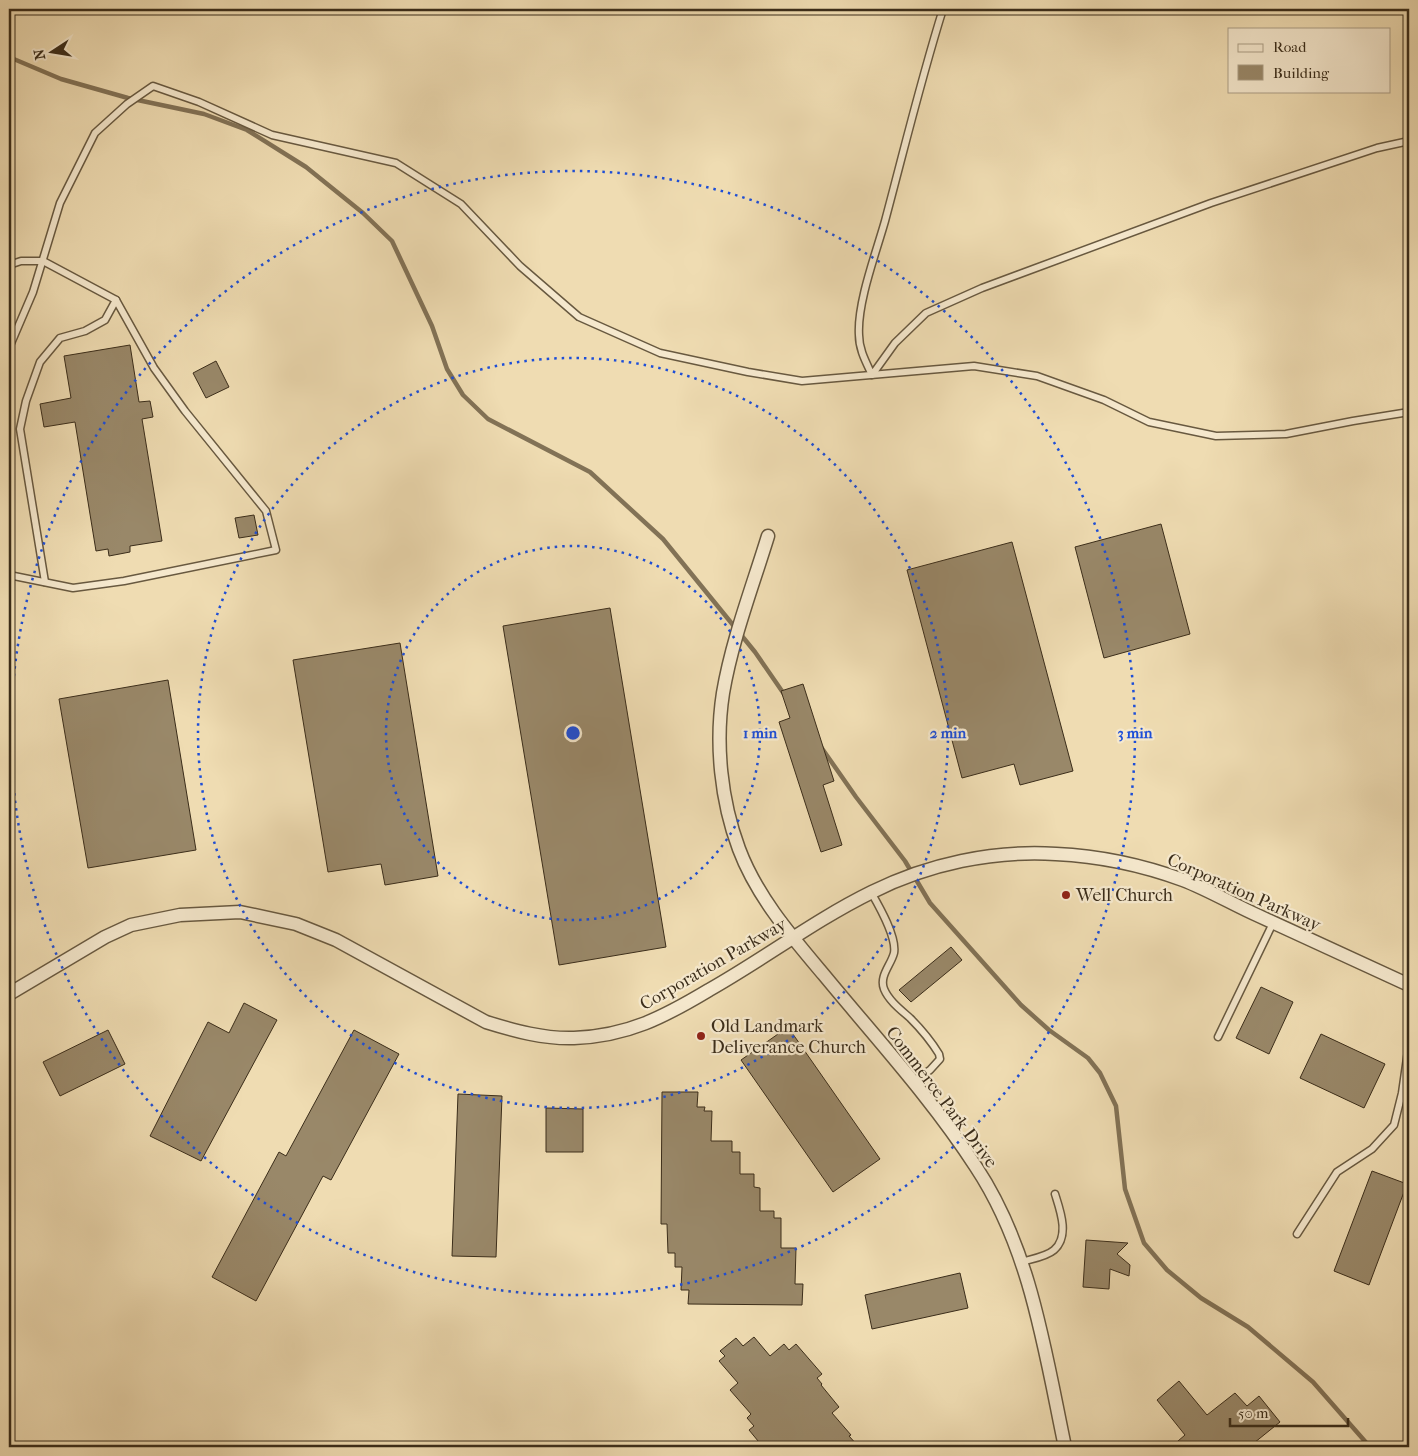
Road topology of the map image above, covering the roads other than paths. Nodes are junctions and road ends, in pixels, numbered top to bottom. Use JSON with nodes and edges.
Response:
{"nodes":[{"id":1,"x":943,"y":9,"type":"edge"},
{"id":2,"x":1409,"y":141,"type":"edge"},
{"id":3,"x":43,"y":261,"type":"junction"},
{"id":4,"x":9,"y":265,"type":"edge"},
{"id":5,"x":116,"y":300,"type":"junction"},
{"id":6,"x":9,"y":348,"type":"edge"},
{"id":7,"x":872,"y":375,"type":"junction"},
{"id":8,"x":1409,"y":412,"type":"edge"},
{"id":9,"x":768,"y":536,"type":"dead end"},
{"id":10,"x":9,"y":575,"type":"edge"},
{"id":11,"x":45,"y":582,"type":"junction"},
{"id":12,"x":872,"y":892,"type":"junction"},
{"id":13,"x":1273,"y":922,"type":"junction"},
{"id":14,"x":793,"y":938,"type":"junction"},
{"id":15,"x":1409,"y":985,"type":"edge"},
{"id":16,"x":9,"y":994,"type":"edge"},
{"id":17,"x":1218,"y":1037,"type":"dead end"},
{"id":18,"x":1409,"y":1044,"type":"edge"},
{"id":19,"x":912,"y":1082,"type":"junction"},
{"id":20,"x":1055,"y":1194,"type":"dead end"},
{"id":21,"x":1297,"y":1234,"type":"dead end"},
{"id":22,"x":1021,"y":1262,"type":"junction"},
{"id":23,"x":1065,"y":1447,"type":"edge"}],
"edges":[{"from":1,"to":7,"type":"lane"},
{"from":2,"to":7,"type":"lane"},
{"from":3,"to":4,"type":"lane"},
{"from":3,"to":5,"type":"lane"},
{"from":3,"to":6,"type":"lane"},
{"from":3,"to":7,"type":"lane"},
{"from":5,"to":11,"type":"lane"},
{"from":5,"to":11,"type":"lane"},
{"from":7,"to":8,"type":"lane"},
{"from":9,"to":14,"type":"street","name":"Commerce Park Drive"},
{"from":10,"to":11,"type":"lane"},
{"from":12,"to":13,"type":"street","name":"Corporation Parkway"},
{"from":12,"to":14,"type":"street","name":"Corporation Parkway"},
{"from":12,"to":19,"type":"lane"},
{"from":13,"to":15,"type":"street","name":"Corporation Parkway"},
{"from":13,"to":17,"type":"lane"},
{"from":14,"to":16,"type":"street","name":"Corporation Parkway"},
{"from":14,"to":19,"type":"street","name":"Commerce Park Drive"},
{"from":18,"to":21,"type":"lane"},
{"from":19,"to":22,"type":"street","name":"Commerce Park Drive"},
{"from":20,"to":22,"type":"lane"},
{"from":22,"to":23,"type":"street","name":"Commerce Park Drive"}]}
